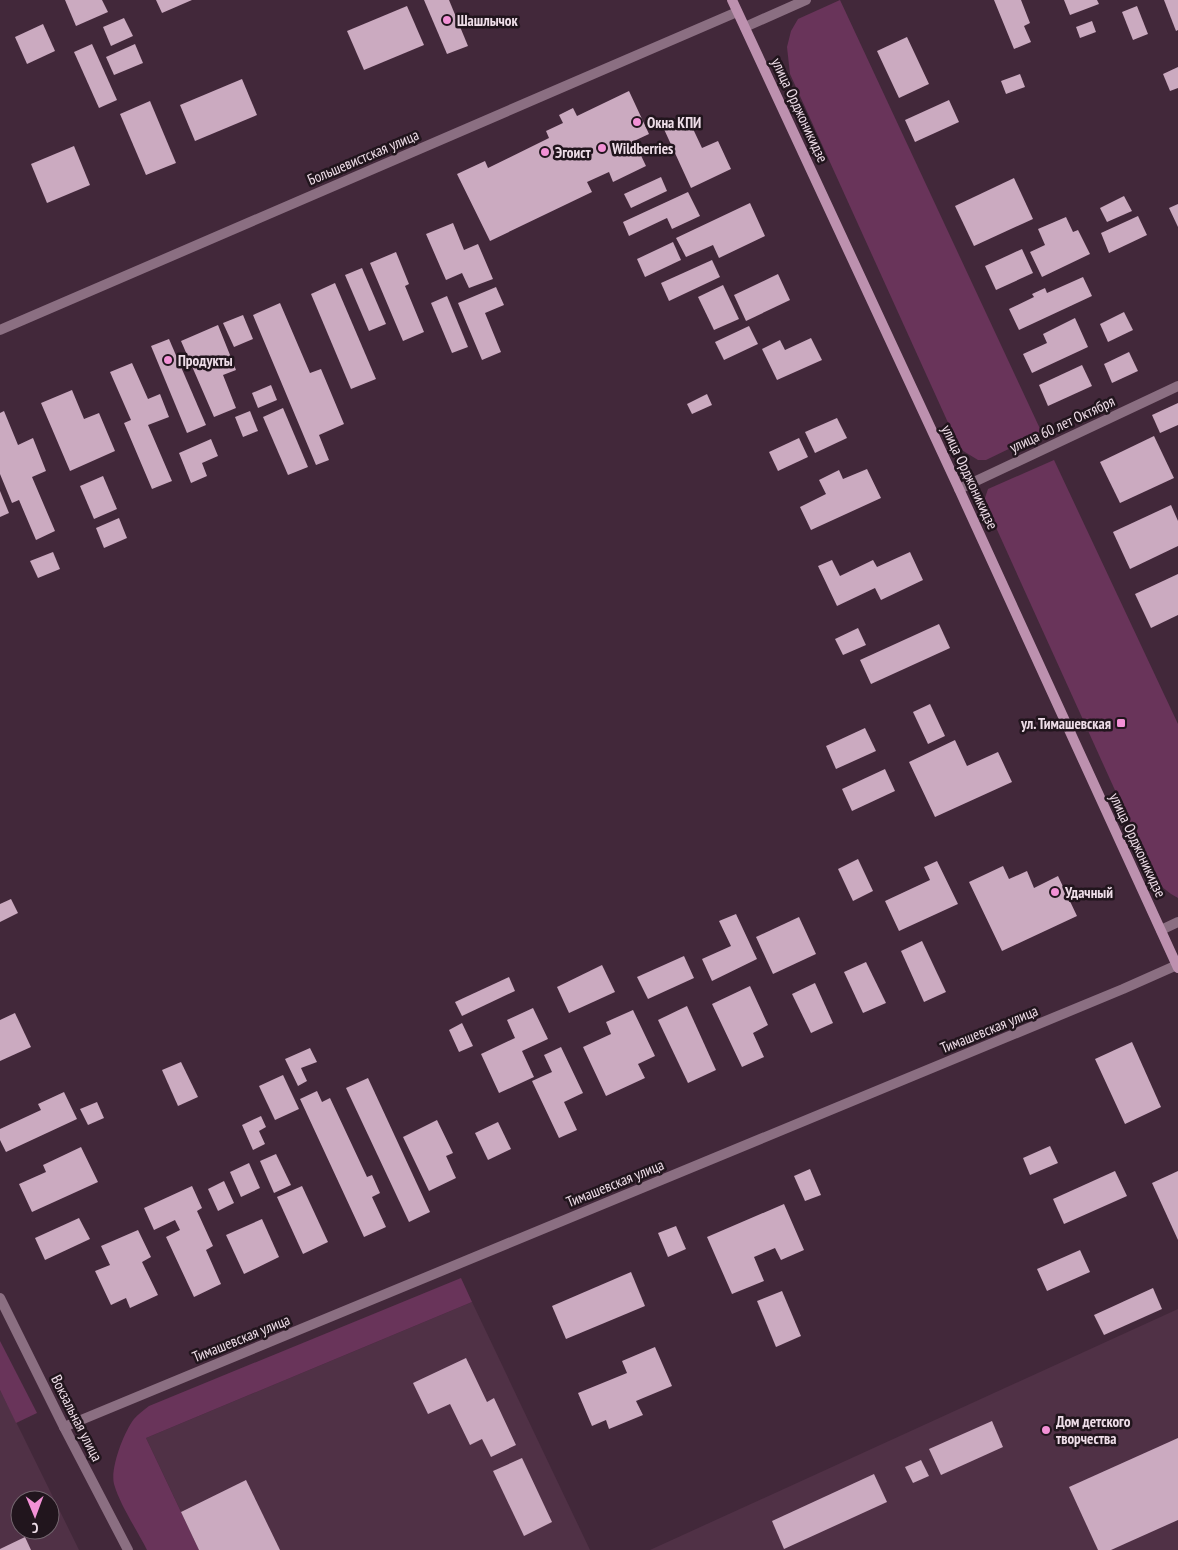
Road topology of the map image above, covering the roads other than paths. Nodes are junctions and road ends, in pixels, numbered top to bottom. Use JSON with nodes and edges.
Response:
{"nodes":[{"id":1,"x":732,"y":0,"type":"edge"},
{"id":2,"x":806,"y":0,"type":"edge"},
{"id":3,"x":737,"y":12,"type":"junction"},
{"id":4,"x":745,"y":27,"type":"junction"},
{"id":5,"x":0,"y":330,"type":"edge"},
{"id":6,"x":1178,"y":386,"type":"edge"},
{"id":7,"x":959,"y":489,"type":"junction"},
{"id":8,"x":1178,"y":922,"type":"edge"},
{"id":9,"x":1161,"y":930,"type":"junction"},
{"id":10,"x":1177,"y":967,"type":"edge"},
{"id":11,"x":0,"y":1298,"type":"edge"},
{"id":12,"x":64,"y":1427,"type":"junction"},
{"id":13,"x":128,"y":1550,"type":"edge"}],
"edges":[{"from":1,"to":3,"type":"main road","name":"улица Орджоникидзе"},
{"from":2,"to":4,"type":"street"},
{"from":3,"to":4,"type":"main road","name":"улица Орджоникидзе"},
{"from":3,"to":5,"type":"street","name":"Большевистская улица"},
{"from":4,"to":7,"type":"main road","name":"улица Орджоникидзе"},
{"from":6,"to":7,"type":"street","name":"улица 60 лет Октября"},
{"from":7,"to":9,"type":"main road","name":"улица Орджоникидзе"},
{"from":8,"to":9,"type":"street"},
{"from":9,"to":10,"type":"main road","name":"улица Орджоникидзе"},
{"from":10,"to":12,"type":"street","name":"Тимашевская улица"},
{"from":11,"to":12,"type":"street","name":"Вокзальная улица"},
{"from":12,"to":13,"type":"street","name":"Вокзальная улица"}]}
